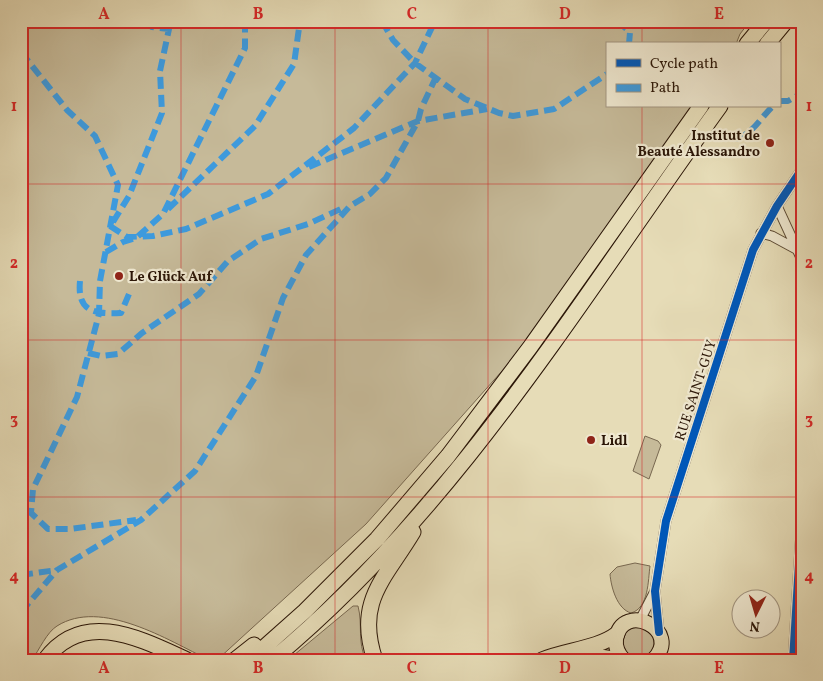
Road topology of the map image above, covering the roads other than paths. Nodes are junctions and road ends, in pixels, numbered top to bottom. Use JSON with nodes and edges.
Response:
{"nodes":[{"id":1,"x":766,"y":21,"type":"edge"},
{"id":2,"x":786,"y":21,"type":"edge"},
{"id":3,"x":749,"y":42,"type":"edge"},
{"id":4,"x":769,"y":42,"type":"edge"},
{"id":5,"x":700,"y":108,"type":"edge"},
{"id":6,"x":719,"y":108,"type":"edge"},
{"id":7,"x":802,"y":169,"type":"edge"},
{"id":8,"x":802,"y":182,"type":"edge"},
{"id":9,"x":786,"y":191,"type":"junction"},
{"id":10,"x":777,"y":206,"type":"junction"},
{"id":11,"x":761,"y":233,"type":"junction"},
{"id":12,"x":796,"y":249,"type":"junction"},
{"id":13,"x":802,"y":260,"type":"edge"},
{"id":14,"x":425,"y":510,"type":"junction"},
{"id":15,"x":802,"y":516,"type":"edge"},
{"id":16,"x":655,"y":591,"type":"junction"},
{"id":17,"x":305,"y":610,"type":"junction"},
{"id":18,"x":640,"y":620,"type":"junction"},
{"id":19,"x":659,"y":632,"type":"junction"},
{"id":20,"x":618,"y":634,"type":"junction"},
{"id":21,"x":658,"y":657,"type":"edge"},
{"id":22,"x":45,"y":660,"type":"edge"},
{"id":23,"x":53,"y":660,"type":"edge"},
{"id":24,"x":176,"y":660,"type":"edge"},
{"id":25,"x":187,"y":660,"type":"edge"},
{"id":26,"x":235,"y":660,"type":"edge"},
{"id":27,"x":250,"y":660,"type":"edge"},
{"id":28,"x":272,"y":660,"type":"edge"},
{"id":29,"x":375,"y":660,"type":"edge"},
{"id":30,"x":542,"y":660,"type":"edge"},
{"id":31,"x":579,"y":660,"type":"edge"},
{"id":32,"x":620,"y":660,"type":"edge"},
{"id":33,"x":624,"y":660,"type":"edge"},
{"id":34,"x":793,"y":660,"type":"edge"}],
"edges":[{"from":1,"to":3,"type":"highway"},
{"from":2,"to":4,"type":"highway"},
{"from":5,"to":17,"type":"highway"},
{"from":6,"to":14,"type":"highway"},
{"from":7,"to":9,"type":"street","name":"RUE SAINT-GUY"},
{"from":8,"to":9,"type":"street"},
{"from":9,"to":10,"type":"street","name":"RUE SAINT-GUY"},
{"from":10,"to":11,"type":"street","name":"RUE SAINT-GUY"},
{"from":10,"to":12,"type":"street"},
{"from":11,"to":12,"type":"street"},
{"from":11,"to":16,"type":"street","name":"RUE SAINT-GUY"},
{"from":12,"to":13,"type":"street"},
{"from":14,"to":28,"type":"highway"},
{"from":14,"to":29,"type":"highway"},
{"from":15,"to":34,"type":"street"},
{"from":16,"to":18,"type":"street","name":"RUE SAINT-GUY"},
{"from":16,"to":19,"type":"street","name":"RUE SAINT-GUY"},
{"from":17,"to":26,"type":"highway"},
{"from":17,"to":27,"type":"highway"},
{"from":18,"to":19,"type":"main road"},
{"from":18,"to":20,"type":"main road"},
{"from":19,"to":21,"type":"main road"},
{"from":20,"to":30,"type":"highway"},
{"from":20,"to":33,"type":"main road"},
{"from":22,"to":25,"type":"highway"},
{"from":23,"to":24,"type":"highway"},
{"from":31,"to":32,"type":"highway"}]}
